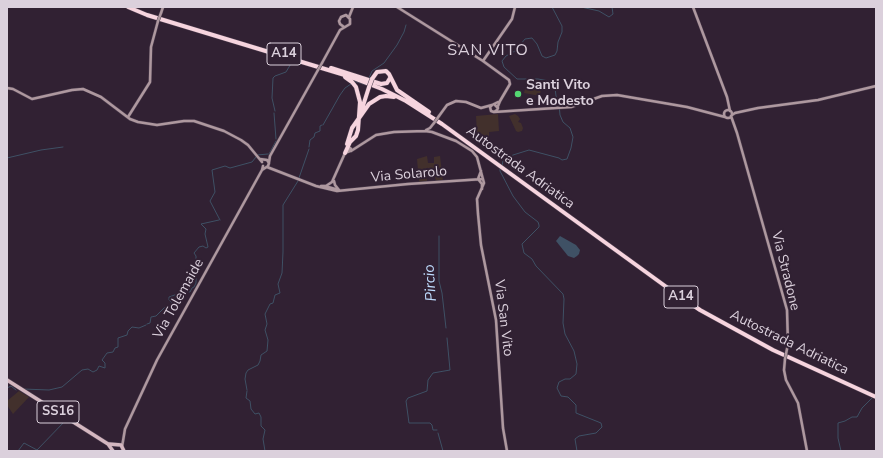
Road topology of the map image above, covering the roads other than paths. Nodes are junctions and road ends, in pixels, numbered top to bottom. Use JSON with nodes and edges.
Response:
{"nodes":[{"id":1,"x":128,"y":7,"type":"edge"},
{"id":2,"x":135,"y":7,"type":"edge"},
{"id":3,"x":163,"y":7,"type":"edge"},
{"id":4,"x":353,"y":7,"type":"edge"},
{"id":5,"x":397,"y":7,"type":"edge"},
{"id":6,"x":515,"y":7,"type":"edge"},
{"id":7,"x":693,"y":7,"type":"edge"},
{"id":8,"x":350,"y":12,"type":"junction"},
{"id":9,"x":346,"y":16,"type":"junction"},
{"id":10,"x":349,"y":17,"type":"junction"},
{"id":11,"x":340,"y":24,"type":"junction"},
{"id":12,"x":344,"y":27,"type":"junction"},
{"id":13,"x":340,"y":30,"type":"junction"},
{"id":14,"x":483,"y":61,"type":"junction"},
{"id":15,"x":307,"y":64,"type":"junction"},
{"id":16,"x":322,"y":65,"type":"junction"},
{"id":17,"x":390,"y":77,"type":"junction"},
{"id":18,"x":876,"y":86,"type":"edge"},
{"id":19,"x":7,"y":88,"type":"edge"},
{"id":20,"x":406,"y":101,"type":"junction"},
{"id":21,"x":500,"y":101,"type":"junction"},
{"id":22,"x":493,"y":105,"type":"junction"},
{"id":23,"x":485,"y":107,"type":"junction"},
{"id":24,"x":498,"y":107,"type":"junction"},
{"id":25,"x":490,"y":108,"type":"junction"},
{"id":26,"x":505,"y":111,"type":"junction"},
{"id":27,"x":429,"y":112,"type":"junction"},
{"id":28,"x":494,"y":112,"type":"junction"},
{"id":29,"x":728,"y":114,"type":"junction"},
{"id":30,"x":128,"y":118,"type":"junction"},
{"id":31,"x":359,"y":118,"type":"junction"},
{"id":32,"x":432,"y":127,"type":"junction"},
{"id":33,"x":425,"y":131,"type":"junction"},
{"id":34,"x":434,"y":133,"type":"junction"},
{"id":35,"x":351,"y":149,"type":"junction"},
{"id":36,"x":345,"y":153,"type":"junction"},
{"id":37,"x":486,"y":155,"type":"junction"},
{"id":38,"x":266,"y":164,"type":"junction"},
{"id":39,"x":481,"y":171,"type":"junction"},
{"id":40,"x":483,"y":178,"type":"junction"},
{"id":41,"x":479,"y":179,"type":"junction"},
{"id":42,"x":333,"y":182,"type":"junction"},
{"id":43,"x":313,"y":185,"type":"junction"},
{"id":44,"x":323,"y":186,"type":"junction"},
{"id":45,"x":331,"y":189,"type":"junction"},
{"id":46,"x":482,"y":189,"type":"junction"},
{"id":47,"x":340,"y":190,"type":"junction"},
{"id":48,"x":345,"y":191,"type":"junction"},
{"id":49,"x":7,"y":380,"type":"edge"},
{"id":50,"x":876,"y":395,"type":"edge"},
{"id":51,"x":108,"y":444,"type":"junction"},
{"id":52,"x":121,"y":447,"type":"edge"},
{"id":53,"x":112,"y":450,"type":"edge"},
{"id":54,"x":507,"y":451,"type":"edge"},
{"id":55,"x":807,"y":451,"type":"edge"}],
"edges":[{"from":1,"to":15,"type":"highway","name":"Autostrada Adriatica","number":"A14"},
{"from":2,"to":16,"type":"highway","name":"Autostrada Adriatica","number":"A14"},
{"from":3,"to":30,"type":"street","bridge":true},
{"from":4,"to":8,"type":"street","name":"Via Tolemaide"},
{"from":5,"to":14,"type":"street"},
{"from":6,"to":14,"type":"street"},
{"from":7,"to":29,"type":"street"},
{"from":8,"to":9,"type":"street","name":"Via Tolemaide"},
{"from":8,"to":10,"type":"street","name":"Via Tolemaide"},
{"from":9,"to":10,"type":"street"},
{"from":9,"to":11,"type":"street","name":"Via Tolemaide"},
{"from":10,"to":12,"type":"street","name":"Via Tolemaide"},
{"from":11,"to":12,"type":"street"},
{"from":11,"to":13,"type":"street","name":"Via Tolemaide"},
{"from":12,"to":13,"type":"street","name":"Via Tolemaide"},
{"from":13,"to":16,"type":"street","name":"Via Tolemaide"},
{"from":14,"to":21,"type":"street"},
{"from":15,"to":20,"type":"highway","name":"Autostrada Adriatica","number":"A14"},
{"from":15,"to":31,"type":"highway"},
{"from":16,"to":17,"type":"highway"},
{"from":16,"to":27,"type":"highway","name":"Autostrada Adriatica","number":"A14"},
{"from":16,"to":38,"type":"street","name":"Via Tolemaide","bridge":true},
{"from":17,"to":27,"type":"highway"},
{"from":17,"to":31,"type":"highway","bridge":true},
{"from":18,"to":29,"type":"street"},
{"from":19,"to":30,"type":"street"},
{"from":20,"to":31,"type":"highway"},
{"from":20,"to":37,"type":"highway","name":"Autostrada Adriatica","number":"A14"},
{"from":21,"to":22,"type":"street"},
{"from":21,"to":24,"type":"street"},
{"from":22,"to":23,"type":"street"},
{"from":22,"to":24,"type":"street"},
{"from":22,"to":25,"type":"street"},
{"from":23,"to":25,"type":"street"},
{"from":23,"to":32,"type":"street","bridge":true},
{"from":24,"to":26,"type":"street"},
{"from":24,"to":28,"type":"street"},
{"from":25,"to":28,"type":"street"},
{"from":26,"to":28,"type":"street"},
{"from":26,"to":29,"type":"street"},
{"from":27,"to":37,"type":"highway","name":"Autostrada Adriatica","number":"A14"},
{"from":29,"to":55,"type":"street","name":"Via Stradone","bridge":true},
{"from":30,"to":38,"type":"street"},
{"from":31,"to":35,"type":"highway"},
{"from":31,"to":36,"type":"highway"},
{"from":32,"to":33,"type":"street"},
{"from":32,"to":34,"type":"street"},
{"from":33,"to":34,"type":"street","name":"Via San Vito"},
{"from":33,"to":35,"type":"street"},
{"from":34,"to":39,"type":"street","name":"Via San Vito"},
{"from":35,"to":36,"type":"highway"},
{"from":36,"to":42,"type":"street"},
{"from":37,"to":50,"type":"highway","name":"Autostrada Adriatica","number":"A14"},
{"from":38,"to":43,"type":"street"},
{"from":38,"to":52,"type":"street","name":"Via Tolemaide"},
{"from":39,"to":40,"type":"street","name":"Via San Vito"},
{"from":39,"to":41,"type":"street"},
{"from":40,"to":41,"type":"street","name":"Via Solarolo"},
{"from":40,"to":46,"type":"street","name":"Via San Vito"},
{"from":41,"to":46,"type":"street"},
{"from":41,"to":48,"type":"street","name":"Via Solarolo"},
{"from":42,"to":44,"type":"street"},
{"from":42,"to":45,"type":"street"},
{"from":42,"to":47,"type":"street"},
{"from":43,"to":44,"type":"street"},
{"from":43,"to":45,"type":"street"},
{"from":44,"to":45,"type":"street"},
{"from":45,"to":47,"type":"street","name":"Via Solarolo"},
{"from":45,"to":48,"type":"street","name":"Via Solarolo"},
{"from":46,"to":54,"type":"street","name":"Via San Vito"},
{"from":47,"to":48,"type":"street","name":"Via Solarolo"},
{"from":49,"to":51,"type":"main road","number":"SS16"},
{"from":51,"to":52,"type":"main road","number":"SS16"},
{"from":51,"to":53,"type":"main road","number":"SS16"},
{"from":52,"to":53,"type":"main road","number":"SS16"}]}
